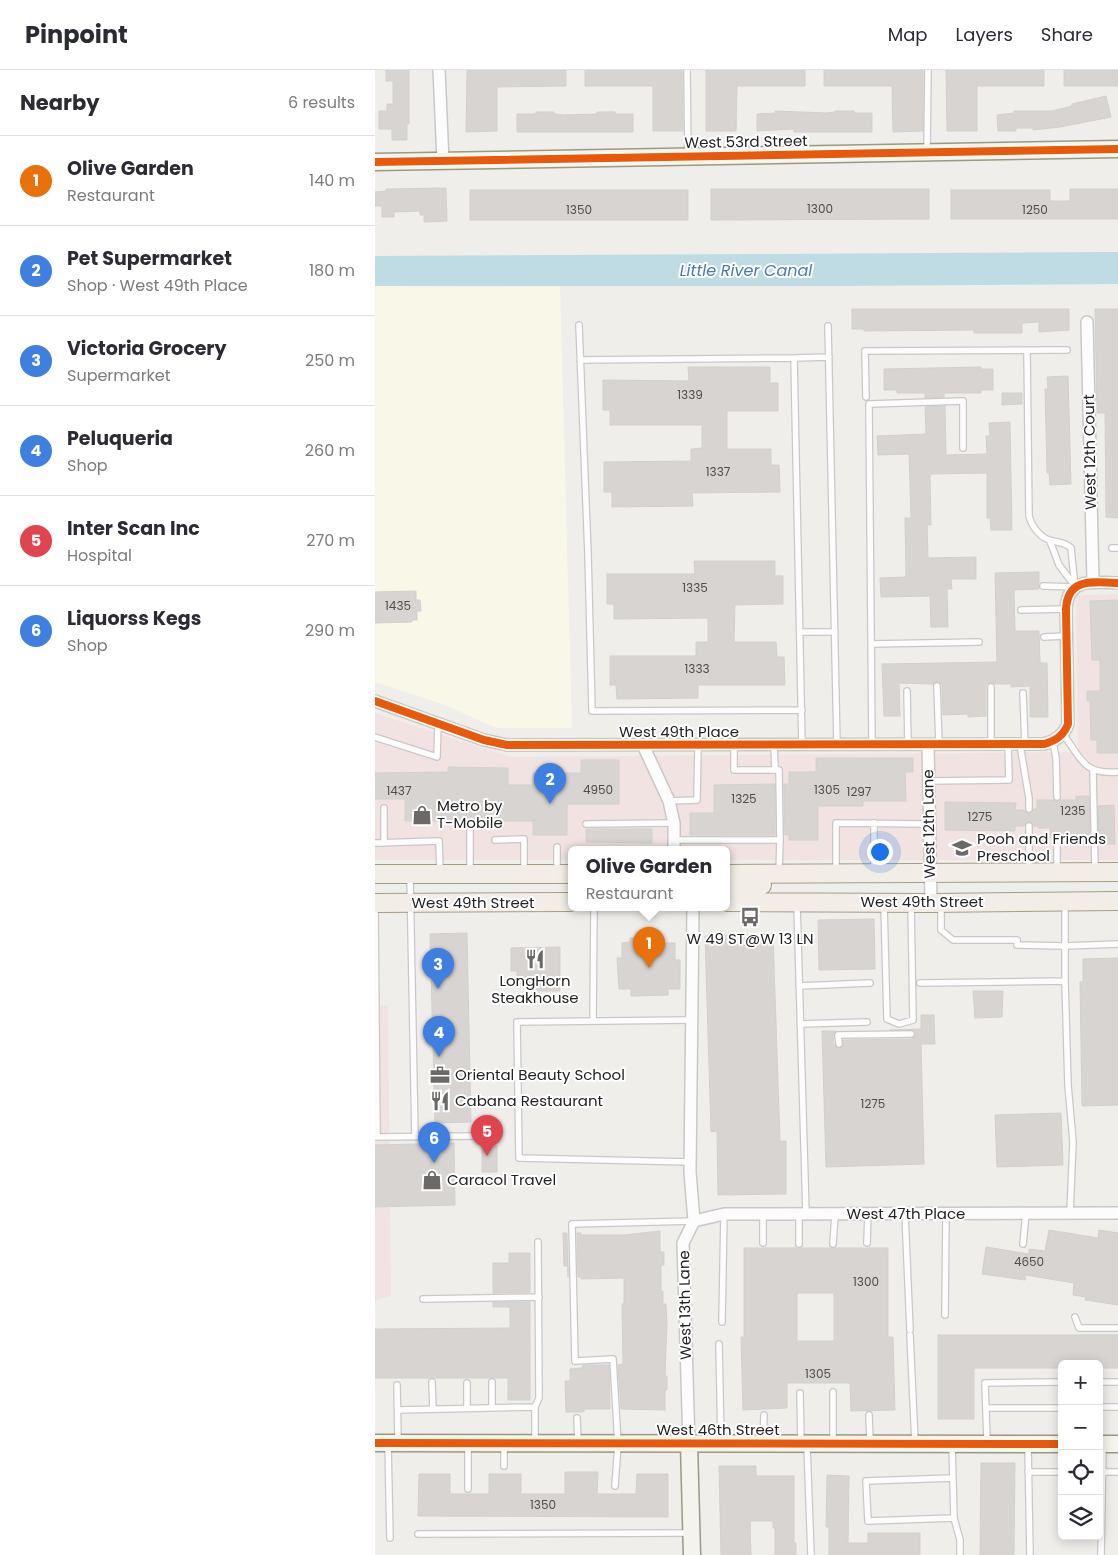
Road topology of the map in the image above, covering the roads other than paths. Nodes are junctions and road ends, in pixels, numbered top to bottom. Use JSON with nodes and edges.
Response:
{"nodes":[{"id":1,"x":439,"y":70,"type":"edge"},
{"id":2,"x":687,"y":70,"type":"edge"},
{"id":3,"x":927,"y":70,"type":"edge"},
{"id":4,"x":1118,"y":149,"type":"edge"},
{"id":5,"x":927,"y":153,"type":"junction"},
{"id":6,"x":688,"y":157,"type":"junction"},
{"id":7,"x":375,"y":162,"type":"edge"},
{"id":8,"x":443,"y":162,"type":"junction"},
{"id":9,"x":1087,"y":322,"type":"dead end"},
{"id":10,"x":579,"y":325,"type":"dead end"},
{"id":11,"x":828,"y":326,"type":"dead end"},
{"id":12,"x":1027,"y":350,"type":"junction"},
{"id":13,"x":1067,"y":350,"type":"dead end"},
{"id":14,"x":829,"y":357,"type":"junction"},
{"id":15,"x":794,"y":358,"type":"junction"},
{"id":16,"x":580,"y":360,"type":"junction"},
{"id":17,"x":866,"y":397,"type":"dead end"},
{"id":18,"x":963,"y":448,"type":"dead end"},
{"id":19,"x":1050,"y":541,"type":"junction"},
{"id":20,"x":1093,"y":582,"type":"junction"},
{"id":21,"x":1118,"y":583,"type":"edge"},
{"id":22,"x":1043,"y":586,"type":"dead end"},
{"id":23,"x":1075,"y":587,"type":"junction"},
{"id":24,"x":1066,"y":609,"type":"junction"},
{"id":25,"x":1021,"y":610,"type":"dead end"},
{"id":26,"x":801,"y":632,"type":"junction"},
{"id":27,"x":835,"y":632,"type":"junction"},
{"id":28,"x":1066,"y":636,"type":"junction"},
{"id":29,"x":1044,"y":637,"type":"dead end"},
{"id":30,"x":979,"y":642,"type":"dead end"},
{"id":31,"x":871,"y":644,"type":"junction"},
{"id":32,"x":937,"y":686,"type":"dead end"},
{"id":33,"x":991,"y":687,"type":"dead end"},
{"id":34,"x":907,"y":691,"type":"dead end"},
{"id":35,"x":1023,"y":693,"type":"dead end"},
{"id":36,"x":375,"y":701,"type":"edge"},
{"id":37,"x":802,"y":710,"type":"junction"},
{"id":38,"x":438,"y":724,"type":"junction"},
{"id":39,"x":1063,"y":734,"type":"junction"},
{"id":40,"x":375,"y":737,"type":"edge"},
{"id":41,"x":1053,"y":742,"type":"junction"},
{"id":42,"x":643,"y":745,"type":"junction"},
{"id":43,"x":698,"y":745,"type":"junction"},
{"id":44,"x":734,"y":745,"type":"junction"},
{"id":45,"x":774,"y":745,"type":"junction"},
{"id":46,"x":802,"y":745,"type":"junction"},
{"id":47,"x":837,"y":745,"type":"junction"},
{"id":48,"x":872,"y":745,"type":"junction"},
{"id":49,"x":908,"y":745,"type":"junction"},
{"id":50,"x":934,"y":745,"type":"junction"},
{"id":51,"x":991,"y":745,"type":"junction"},
{"id":52,"x":1018,"y":745,"type":"junction"},
{"id":53,"x":775,"y":770,"type":"junction"},
{"id":54,"x":1093,"y":770,"type":"junction"},
{"id":55,"x":1118,"y":772,"type":"edge"},
{"id":56,"x":929,"y":781,"type":"junction"},
{"id":57,"x":1057,"y":797,"type":"dead end"},
{"id":58,"x":669,"y":801,"type":"junction"},
{"id":59,"x":384,"y":808,"type":"dead end"},
{"id":60,"x":1029,"y":810,"type":"dead end"},
{"id":61,"x":674,"y":823,"type":"junction"},
{"id":62,"x":874,"y":823,"type":"junction"},
{"id":63,"x":586,"y":824,"type":"dead end"},
{"id":64,"x":929,"y":824,"type":"junction"},
{"id":65,"x":1029,"y":826,"type":"dead end"},
{"id":66,"x":470,"y":830,"type":"dead end"},
{"id":67,"x":495,"y":840,"type":"dead end"},
{"id":68,"x":780,"y":840,"type":"junction"},
{"id":69,"x":375,"y":843,"type":"edge"},
{"id":70,"x":384,"y":843,"type":"junction"},
{"id":71,"x":1057,"y":843,"type":"dead end"},
{"id":72,"x":674,"y":844,"type":"edge"},
{"id":73,"x":557,"y":847,"type":"dead end"},
{"id":74,"x":1057,"y":872,"type":"junction"},
{"id":75,"x":1095,"y":872,"type":"junction"},
{"id":76,"x":1118,"y":872,"type":"edge"},
{"id":77,"x":1029,"y":873,"type":"junction"},
{"id":78,"x":375,"y":874,"type":"edge"},
{"id":79,"x":410,"y":874,"type":"junction"},
{"id":80,"x":440,"y":874,"type":"junction"},
{"id":81,"x":470,"y":874,"type":"junction"},
{"id":82,"x":525,"y":874,"type":"junction"},
{"id":83,"x":565,"y":874,"type":"edge"},
{"id":84,"x":730,"y":874,"type":"edge"},
{"id":85,"x":779,"y":874,"type":"junction"},
{"id":86,"x":809,"y":874,"type":"junction"},
{"id":87,"x":835,"y":874,"type":"junction"},
{"id":88,"x":874,"y":874,"type":"junction"},
{"id":89,"x":931,"y":874,"type":"junction"},
{"id":90,"x":730,"y":887,"type":"edge"},
{"id":91,"x":568,"y":897,"type":"edge"},
{"id":92,"x":1118,"y":900,"type":"edge"},
{"id":93,"x":1065,"y":901,"type":"junction"},
{"id":94,"x":545,"y":902,"type":"junction"},
{"id":95,"x":568,"y":902,"type":"edge"},
{"id":96,"x":730,"y":902,"type":"edge"},
{"id":97,"x":797,"y":902,"type":"junction"},
{"id":98,"x":375,"y":903,"type":"edge"},
{"id":99,"x":410,"y":903,"type":"junction"},
{"id":100,"x":884,"y":903,"type":"junction"},
{"id":101,"x":911,"y":903,"type":"junction"},
{"id":102,"x":936,"y":903,"type":"junction"},
{"id":103,"x":593,"y":911,"type":"edge"},
{"id":104,"x":693,"y":911,"type":"edge"},
{"id":105,"x":375,"y":934,"type":"edge"},
{"id":106,"x":1118,"y":944,"type":"edge"},
{"id":107,"x":1065,"y":946,"type":"junction"},
{"id":108,"x":1065,"y":981,"type":"junction"},
{"id":109,"x":870,"y":983,"type":"dead end"},
{"id":110,"x":920,"y":983,"type":"dead end"},
{"id":111,"x":799,"y":986,"type":"junction"},
{"id":112,"x":376,"y":1013,"type":"edge"},
{"id":113,"x":691,"y":1020,"type":"junction"},
{"id":114,"x":593,"y":1021,"type":"junction"},
{"id":115,"x":867,"y":1022,"type":"dead end"},
{"id":116,"x":801,"y":1024,"type":"junction"},
{"id":117,"x":911,"y":1034,"type":"dead end"},
{"id":118,"x":839,"y":1044,"type":"dead end"},
{"id":119,"x":474,"y":1136,"type":"dead end"},
{"id":120,"x":376,"y":1137,"type":"edge"},
{"id":121,"x":415,"y":1137,"type":"junction"},
{"id":122,"x":690,"y":1162,"type":"junction"},
{"id":123,"x":1070,"y":1213,"type":"junction"},
{"id":124,"x":1118,"y":1213,"type":"edge"},
{"id":125,"x":723,"y":1214,"type":"junction"},
{"id":126,"x":763,"y":1214,"type":"junction"},
{"id":127,"x":803,"y":1214,"type":"junction"},
{"id":128,"x":835,"y":1214,"type":"junction"},
{"id":129,"x":868,"y":1214,"type":"junction"},
{"id":130,"x":905,"y":1214,"type":"junction"},
{"id":131,"x":946,"y":1214,"type":"junction"},
{"id":132,"x":1026,"y":1214,"type":"junction"},
{"id":133,"x":695,"y":1221,"type":"junction"},
{"id":134,"x":539,"y":1242,"type":"dead end"},
{"id":135,"x":763,"y":1242,"type":"dead end"},
{"id":136,"x":867,"y":1243,"type":"dead end"},
{"id":137,"x":799,"y":1244,"type":"dead end"},
{"id":138,"x":833,"y":1244,"type":"dead end"},
{"id":139,"x":1023,"y":1244,"type":"dead end"},
{"id":140,"x":539,"y":1297,"type":"junction"},
{"id":141,"x":423,"y":1299,"type":"dead end"},
{"id":142,"x":945,"y":1315,"type":"dead end"},
{"id":143,"x":1075,"y":1317,"type":"dead end"},
{"id":144,"x":722,"y":1322,"type":"dead end"},
{"id":145,"x":1118,"y":1328,"type":"edge"},
{"id":146,"x":719,"y":1344,"type":"dead end"},
{"id":147,"x":432,"y":1382,"type":"dead end"},
{"id":148,"x":492,"y":1382,"type":"dead end"},
{"id":149,"x":1058,"y":1382,"type":"edge"},
{"id":150,"x":1103,"y":1382,"type":"edge"},
{"id":151,"x":1118,"y":1382,"type":"edge"},
{"id":152,"x":467,"y":1383,"type":"dead end"},
{"id":153,"x":397,"y":1385,"type":"dead end"},
{"id":154,"x":833,"y":1392,"type":"dead end"},
{"id":155,"x":800,"y":1393,"type":"dead end"},
{"id":156,"x":535,"y":1407,"type":"junction"},
{"id":157,"x":1103,"y":1407,"type":"edge"},
{"id":158,"x":1118,"y":1407,"type":"edge"},
{"id":159,"x":467,"y":1408,"type":"junction"},
{"id":160,"x":492,"y":1408,"type":"junction"},
{"id":161,"x":985,"y":1408,"type":"junction"},
{"id":162,"x":1058,"y":1408,"type":"edge"},
{"id":163,"x":433,"y":1409,"type":"junction"},
{"id":164,"x":397,"y":1410,"type":"junction"},
{"id":165,"x":764,"y":1414,"type":"dead end"},
{"id":166,"x":869,"y":1415,"type":"dead end"},
{"id":167,"x":577,"y":1418,"type":"dead end"},
{"id":168,"x":387,"y":1443,"type":"edge"},
{"id":169,"x":468,"y":1443,"type":"junction"},
{"id":170,"x":870,"y":1443,"type":"junction"},
{"id":171,"x":915,"y":1443,"type":"junction"},
{"id":172,"x":951,"y":1443,"type":"junction"},
{"id":173,"x":504,"y":1444,"type":"junction"},
{"id":174,"x":535,"y":1444,"type":"junction"},
{"id":175,"x":578,"y":1444,"type":"junction"},
{"id":176,"x":618,"y":1444,"type":"junction"},
{"id":177,"x":689,"y":1444,"type":"junction"},
{"id":178,"x":721,"y":1444,"type":"junction"},
{"id":179,"x":763,"y":1444,"type":"junction"},
{"id":180,"x":804,"y":1444,"type":"junction"},
{"id":181,"x":833,"y":1444,"type":"junction"},
{"id":182,"x":987,"y":1444,"type":"junction"},
{"id":183,"x":1027,"y":1444,"type":"junction"},
{"id":184,"x":1058,"y":1444,"type":"edge"},
{"id":185,"x":1107,"y":1444,"type":"edge"},
{"id":186,"x":1103,"y":1463,"type":"edge"},
{"id":187,"x":504,"y":1466,"type":"dead end"},
{"id":188,"x":1028,"y":1472,"type":"junction"},
{"id":189,"x":1058,"y":1472,"type":"edge"},
{"id":190,"x":1103,"y":1472,"type":"edge"},
{"id":191,"x":1118,"y":1472,"type":"edge"},
{"id":192,"x":953,"y":1478,"type":"junction"},
{"id":193,"x":615,"y":1486,"type":"dead end"},
{"id":194,"x":468,"y":1490,"type":"dead end"},
{"id":195,"x":1101,"y":1495,"type":"edge"},
{"id":196,"x":954,"y":1518,"type":"junction"},
{"id":197,"x":692,"y":1533,"type":"junction"},
{"id":198,"x":418,"y":1534,"type":"dead end"},
{"id":199,"x":390,"y":1538,"type":"dead end"},
{"id":200,"x":693,"y":1555,"type":"edge"},
{"id":201,"x":811,"y":1555,"type":"edge"},
{"id":202,"x":961,"y":1555,"type":"edge"},
{"id":203,"x":1030,"y":1555,"type":"edge"},
{"id":204,"x":1101,"y":1555,"type":"edge"}],
"edges":[{"from":1,"to":8,"type":"street"},
{"from":2,"to":6,"type":"lane"},
{"from":3,"to":5,"type":"lane"},
{"from":4,"to":5,"type":"street","name":"West 53rd Street"},
{"from":5,"to":6,"type":"street","name":"West 53rd Street"},
{"from":6,"to":8,"type":"street","name":"West 53rd Street"},
{"from":7,"to":8,"type":"street","name":"West 53rd Street"},
{"from":9,"to":20,"type":"street","name":"West 12th Court"},
{"from":10,"to":16,"type":"lane"},
{"from":11,"to":14,"type":"lane"},
{"from":12,"to":13,"type":"lane"},
{"from":12,"to":17,"type":"lane"},
{"from":12,"to":19,"type":"lane"},
{"from":14,"to":15,"type":"lane"},
{"from":14,"to":27,"type":"lane"},
{"from":15,"to":16,"type":"lane"},
{"from":15,"to":26,"type":"lane"},
{"from":16,"to":37,"type":"lane"},
{"from":18,"to":31,"type":"lane"},
{"from":19,"to":23,"type":"lane"},
{"from":19,"to":23,"type":"lane"},
{"from":20,"to":21,"type":"street"},
{"from":20,"to":23,"type":"street"},
{"from":22,"to":23,"type":"lane"},
{"from":23,"to":24,"type":"street"},
{"from":24,"to":25,"type":"lane"},
{"from":24,"to":28,"type":"street"},
{"from":26,"to":27,"type":"lane"},
{"from":26,"to":37,"type":"lane"},
{"from":27,"to":47,"type":"lane"},
{"from":28,"to":29,"type":"lane"},
{"from":28,"to":39,"type":"street"},
{"from":30,"to":31,"type":"lane"},
{"from":31,"to":48,"type":"lane"},
{"from":32,"to":50,"type":"lane"},
{"from":33,"to":51,"type":"lane"},
{"from":34,"to":49,"type":"lane"},
{"from":35,"to":52,"type":"lane"},
{"from":36,"to":38,"type":"street","name":"West 49th Place"},
{"from":37,"to":46,"type":"lane"},
{"from":38,"to":40,"type":"lane"},
{"from":38,"to":42,"type":"street","name":"West 49th Place"},
{"from":39,"to":41,"type":"street"},
{"from":39,"to":54,"type":"lane"},
{"from":41,"to":52,"type":"street"},
{"from":41,"to":57,"type":"lane"},
{"from":42,"to":43,"type":"street","name":"West 49th Place"},
{"from":42,"to":58,"type":"street"},
{"from":43,"to":44,"type":"street","name":"West 49th Place"},
{"from":43,"to":58,"type":"lane"},
{"from":44,"to":45,"type":"street","name":"West 49th Place"},
{"from":44,"to":53,"type":"lane"},
{"from":45,"to":46,"type":"street","name":"West 49th Place"},
{"from":45,"to":53,"type":"lane"},
{"from":46,"to":47,"type":"street","name":"West 49th Place"},
{"from":47,"to":48,"type":"street","name":"West 49th Place"},
{"from":48,"to":49,"type":"street","name":"West 49th Place"},
{"from":49,"to":50,"type":"street","name":"West 49th Place"},
{"from":50,"to":51,"type":"street","name":"West 49th Place"},
{"from":50,"to":56,"type":"street","name":"West 12th Lane"},
{"from":51,"to":52,"type":"street"},
{"from":52,"to":56,"type":"lane"},
{"from":52,"to":60,"type":"lane"},
{"from":53,"to":68,"type":"lane"},
{"from":54,"to":55,"type":"lane"},
{"from":54,"to":75,"type":"lane"},
{"from":56,"to":64,"type":"street","name":"West 12th Lane"},
{"from":58,"to":61,"type":"street"},
{"from":59,"to":70,"type":"lane"},
{"from":61,"to":63,"type":"lane"},
{"from":61,"to":72,"type":"street"},
{"from":62,"to":64,"type":"lane"},
{"from":62,"to":87,"type":"lane"},
{"from":62,"to":88,"type":"lane"},
{"from":64,"to":89,"type":"street","name":"West 12th Lane"},
{"from":65,"to":77,"type":"lane"},
{"from":66,"to":81,"type":"lane"},
{"from":67,"to":82,"type":"lane"},
{"from":68,"to":72,"type":"lane"},
{"from":68,"to":85,"type":"lane"},
{"from":69,"to":70,"type":"lane"},
{"from":70,"to":80,"type":"lane"},
{"from":71,"to":74,"type":"lane"},
{"from":73,"to":83,"type":"lane"},
{"from":74,"to":75,"type":"main road","name":"West 49th Street"},
{"from":74,"to":77,"type":"main road","name":"West 49th Street"},
{"from":75,"to":76,"type":"main road","name":"West 49th Street"},
{"from":77,"to":89,"type":"main road","name":"West 49th Street"},
{"from":78,"to":79,"type":"main road","name":"West 49th Street"},
{"from":79,"to":80,"type":"main road","name":"West 49th Street"},
{"from":79,"to":99,"type":"lane"},
{"from":80,"to":81,"type":"main road","name":"West 49th Street"},
{"from":81,"to":82,"type":"main road","name":"West 49th Street"},
{"from":82,"to":83,"type":"main road","name":"West 49th Street"},
{"from":84,"to":85,"type":"main road","name":"West 49th Street"},
{"from":85,"to":86,"type":"main road","name":"West 49th Street"},
{"from":86,"to":87,"type":"main road","name":"West 49th Street"},
{"from":86,"to":90,"type":"main road"},
{"from":87,"to":88,"type":"main road","name":"West 49th Street"},
{"from":88,"to":89,"type":"main road","name":"West 49th Street"},
{"from":89,"to":102,"type":"street","name":"West 12th Lane"},
{"from":91,"to":94,"type":"main road"},
{"from":92,"to":93,"type":"main road","name":"West 49th Street"},
{"from":93,"to":102,"type":"main road","name":"West 49th Street"},
{"from":93,"to":107,"type":"lane"},
{"from":94,"to":95,"type":"main road","name":"West 49th Street"},
{"from":94,"to":99,"type":"main road","name":"West 49th Street"},
{"from":96,"to":97,"type":"main road","name":"West 49th Street"},
{"from":97,"to":100,"type":"main road","name":"West 49th Street"},
{"from":97,"to":111,"type":"lane"},
{"from":98,"to":99,"type":"main road","name":"West 49th Street"},
{"from":98,"to":105,"type":"lane"},
{"from":99,"to":121,"type":"lane"},
{"from":100,"to":101,"type":"main road","name":"West 49th Street"},
{"from":100,"to":101,"type":"lane"},
{"from":101,"to":102,"type":"main road","name":"West 49th Street"},
{"from":102,"to":107,"type":"lane"},
{"from":103,"to":114,"type":"lane"},
{"from":104,"to":113,"type":"street"},
{"from":105,"to":112,"type":"lane"},
{"from":106,"to":107,"type":"lane"},
{"from":107,"to":108,"type":"lane"},
{"from":108,"to":110,"type":"lane"},
{"from":108,"to":123,"type":"lane"},
{"from":109,"to":111,"type":"lane"},
{"from":111,"to":116,"type":"lane"},
{"from":112,"to":120,"type":"lane"},
{"from":113,"to":114,"type":"lane"},
{"from":113,"to":122,"type":"street"},
{"from":114,"to":122,"type":"lane"},
{"from":115,"to":116,"type":"lane"},
{"from":116,"to":127,"type":"lane"},
{"from":117,"to":118,"type":"lane"},
{"from":119,"to":121,"type":"lane"},
{"from":120,"to":121,"type":"lane"},
{"from":122,"to":133,"type":"street"},
{"from":123,"to":124,"type":"street","name":"West 47th Place"},
{"from":123,"to":132,"type":"street","name":"West 47th Place"},
{"from":125,"to":126,"type":"street","name":"West 47th Place"},
{"from":125,"to":133,"type":"street","name":"West 47th Place"},
{"from":125,"to":144,"type":"lane"},
{"from":126,"to":127,"type":"street","name":"West 47th Place"},
{"from":126,"to":135,"type":"lane"},
{"from":127,"to":128,"type":"street","name":"West 47th Place"},
{"from":127,"to":137,"type":"lane"},
{"from":128,"to":129,"type":"street","name":"West 47th Place"},
{"from":128,"to":138,"type":"lane"},
{"from":129,"to":130,"type":"street","name":"West 47th Place"},
{"from":129,"to":136,"type":"lane"},
{"from":130,"to":131,"type":"street","name":"West 47th Place"},
{"from":130,"to":171,"type":"lane"},
{"from":131,"to":132,"type":"street","name":"West 47th Place"},
{"from":131,"to":142,"type":"lane"},
{"from":132,"to":139,"type":"lane"},
{"from":133,"to":176,"type":"lane"},
{"from":133,"to":177,"type":"street","name":"West 13th Lane"},
{"from":134,"to":140,"type":"lane"},
{"from":140,"to":141,"type":"lane"},
{"from":140,"to":156,"type":"lane"},
{"from":143,"to":145,"type":"lane"},
{"from":146,"to":178,"type":"lane"},
{"from":147,"to":163,"type":"lane"},
{"from":148,"to":160,"type":"lane"},
{"from":149,"to":161,"type":"lane"},
{"from":150,"to":151,"type":"lane"},
{"from":152,"to":159,"type":"lane"},
{"from":153,"to":164,"type":"lane"},
{"from":154,"to":181,"type":"lane"},
{"from":155,"to":180,"type":"lane"},
{"from":156,"to":160,"type":"lane"},
{"from":156,"to":174,"type":"lane"},
{"from":157,"to":158,"type":"lane"},
{"from":159,"to":160,"type":"lane"},
{"from":159,"to":163,"type":"lane"},
{"from":161,"to":162,"type":"lane"},
{"from":161,"to":182,"type":"lane"},
{"from":163,"to":164,"type":"lane"},
{"from":164,"to":168,"type":"lane"},
{"from":165,"to":179,"type":"lane"},
{"from":166,"to":170,"type":"lane"},
{"from":167,"to":175,"type":"lane"},
{"from":168,"to":169,"type":"street","name":"West 46th Street"},
{"from":168,"to":199,"type":"lane"},
{"from":169,"to":173,"type":"street","name":"West 46th Street"},
{"from":169,"to":194,"type":"lane"},
{"from":170,"to":171,"type":"street","name":"West 46th Street"},
{"from":170,"to":181,"type":"street","name":"West 46th Street"},
{"from":171,"to":172,"type":"street","name":"West 46th Street"},
{"from":172,"to":182,"type":"street","name":"West 46th Street"},
{"from":172,"to":192,"type":"lane"},
{"from":173,"to":174,"type":"street","name":"West 46th Street"},
{"from":173,"to":187,"type":"lane"},
{"from":174,"to":175,"type":"street","name":"West 46th Street"},
{"from":175,"to":176,"type":"street","name":"West 46th Street"},
{"from":176,"to":177,"type":"street","name":"West 46th Street"},
{"from":176,"to":193,"type":"lane"},
{"from":177,"to":178,"type":"street","name":"West 46th Street"},
{"from":177,"to":197,"type":"street","name":"West 13th Lane"},
{"from":178,"to":179,"type":"street","name":"West 46th Street"},
{"from":179,"to":180,"type":"street","name":"West 46th Street"},
{"from":180,"to":181,"type":"street","name":"West 46th Street"},
{"from":180,"to":201,"type":"lane"},
{"from":182,"to":183,"type":"street","name":"West 46th Street"},
{"from":183,"to":184,"type":"street","name":"West 46th Street"},
{"from":183,"to":188,"type":"lane"},
{"from":185,"to":186,"type":"lane"},
{"from":188,"to":189,"type":"lane"},
{"from":188,"to":203,"type":"lane"},
{"from":190,"to":191,"type":"lane"},
{"from":192,"to":196,"type":"lane"},
{"from":192,"to":196,"type":"lane"},
{"from":195,"to":204,"type":"lane"},
{"from":196,"to":202,"type":"lane"},
{"from":197,"to":198,"type":"lane"},
{"from":197,"to":200,"type":"street","name":"West 13th Lane"}]}
